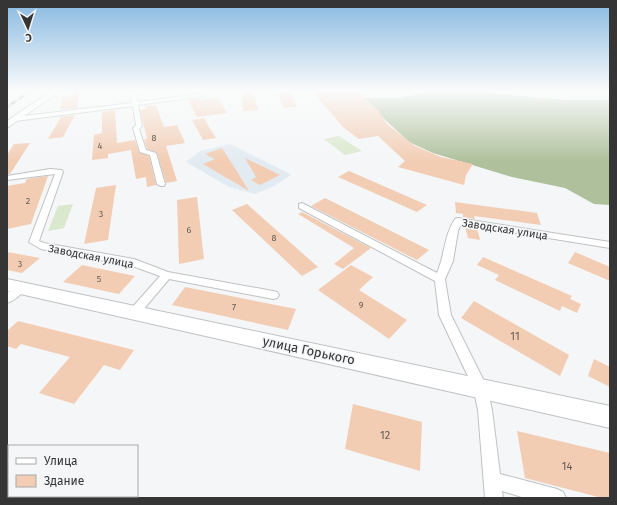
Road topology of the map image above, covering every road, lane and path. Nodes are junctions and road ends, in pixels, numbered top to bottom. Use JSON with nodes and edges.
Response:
{"nodes":[{"id":1,"x":21,"y":115,"type":"edge"},
{"id":2,"x":51,"y":115,"type":"edge"},
{"id":3,"x":137,"y":115,"type":"edge"},
{"id":4,"x":15,"y":119,"type":"junction"},
{"id":5,"x":7,"y":125,"type":"edge"},
{"id":6,"x":7,"y":178,"type":"edge"},
{"id":7,"x":161,"y":184,"type":"dead end"},
{"id":8,"x":302,"y":206,"type":"dead end"},
{"id":9,"x":610,"y":245,"type":"edge"},
{"id":10,"x":167,"y":276,"type":"junction"},
{"id":11,"x":440,"y":279,"type":"junction"},
{"id":12,"x":11,"y":291,"type":"edge"},
{"id":13,"x":273,"y":295,"type":"dead end"},
{"id":14,"x":134,"y":313,"type":"junction"},
{"id":15,"x":480,"y":387,"type":"junction"},
{"id":16,"x":610,"y":417,"type":"edge"},
{"id":17,"x":492,"y":480,"type":"junction"},
{"id":18,"x":494,"y":498,"type":"edge"},
{"id":19,"x":556,"y":498,"type":"edge"}],
"edges":[{"from":1,"to":4,"type":"main road"},
{"from":2,"to":4,"type":"street"},
{"from":3,"to":7,"type":"street"},
{"from":4,"to":5,"type":"main road"},
{"from":6,"to":10,"type":"street","name":"Заводская улица"},
{"from":8,"to":11,"type":"street"},
{"from":9,"to":11,"type":"street","name":"Заводская улица"},
{"from":10,"to":13,"type":"street","name":"Заводская улица"},
{"from":10,"to":14,"type":"street"},
{"from":11,"to":15,"type":"street"},
{"from":12,"to":14,"type":"main road","name":"улица Горького"},
{"from":14,"to":15,"type":"main road","name":"улица Горького"},
{"from":15,"to":16,"type":"main road","name":"улица Горького"},
{"from":15,"to":17,"type":"street"},
{"from":17,"to":18,"type":"street"},
{"from":17,"to":19,"type":"street"}]}
